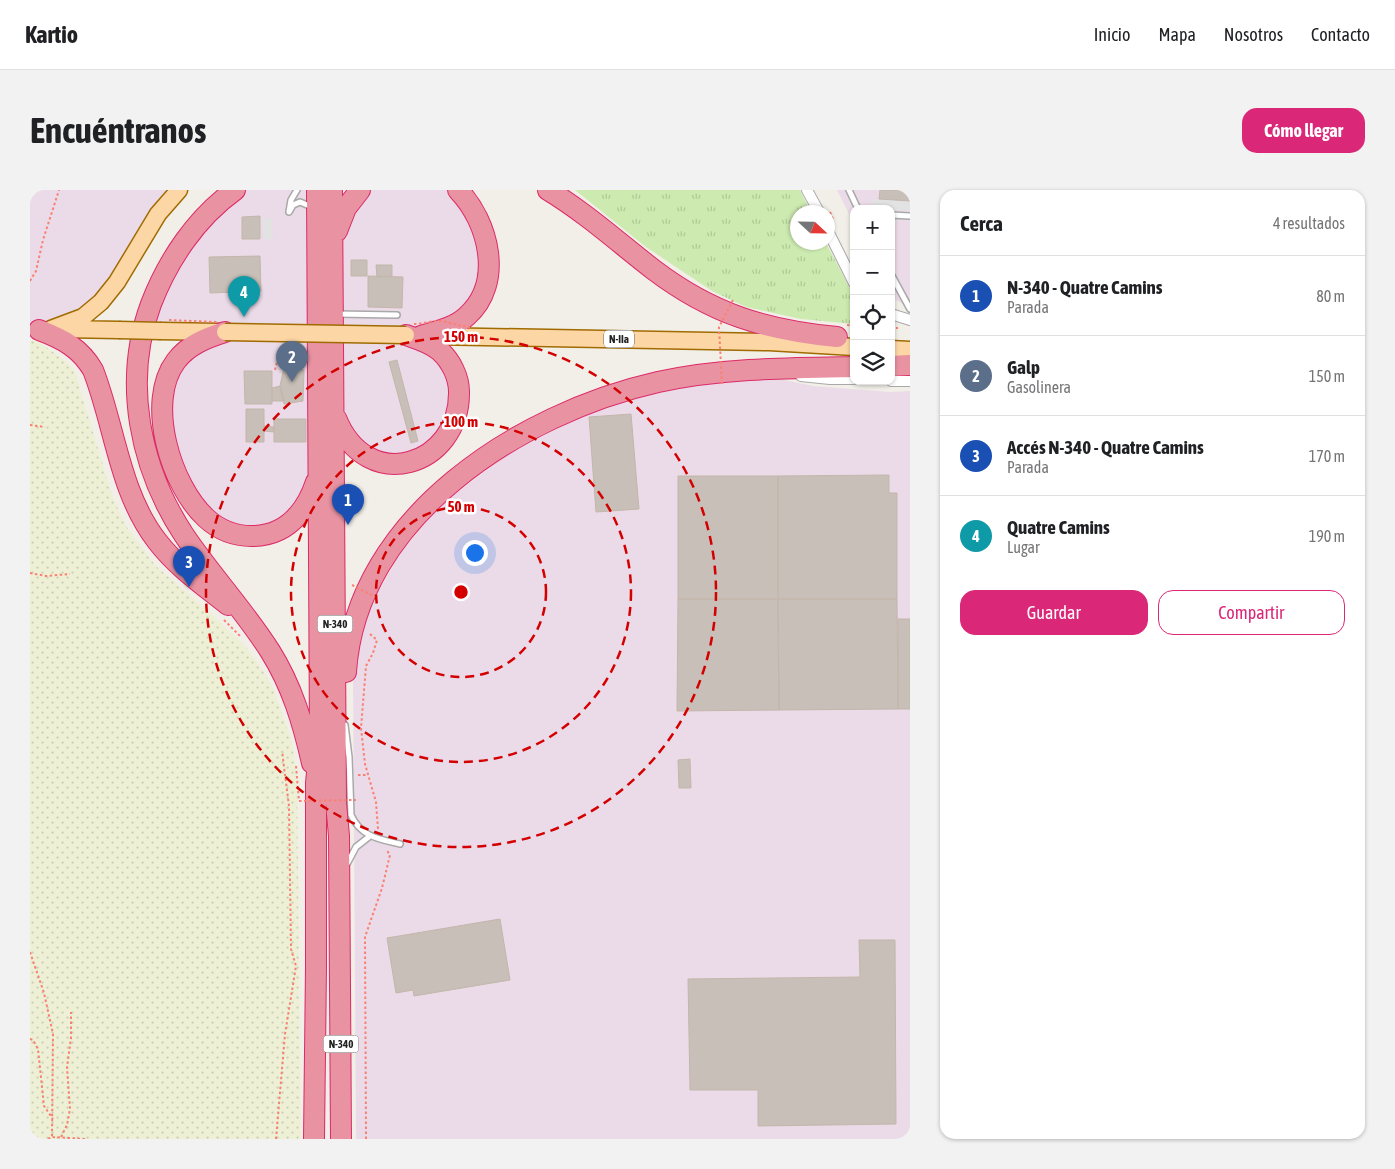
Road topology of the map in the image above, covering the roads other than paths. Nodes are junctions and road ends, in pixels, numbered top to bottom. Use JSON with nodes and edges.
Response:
{"nodes":[{"id":1,"x":235,"y":190,"type":"edge"},
{"id":2,"x":298,"y":190,"type":"edge"},
{"id":3,"x":317,"y":190,"type":"edge"},
{"id":4,"x":332,"y":190,"type":"edge"},
{"id":5,"x":360,"y":190,"type":"edge"},
{"id":6,"x":458,"y":190,"type":"edge"},
{"id":7,"x":548,"y":190,"type":"edge"},
{"id":8,"x":808,"y":190,"type":"edge"},
{"id":9,"x":849,"y":190,"type":"edge"},
{"id":10,"x":174,"y":192,"type":"edge"},
{"id":11,"x":562,"y":197,"type":"edge"},
{"id":12,"x":816,"y":205,"type":"edge"},
{"id":13,"x":856,"y":205,"type":"edge"},
{"id":14,"x":317,"y":212,"type":"junction"},
{"id":15,"x":895,"y":215,"type":"edge"},
{"id":16,"x":910,"y":216,"type":"edge"},
{"id":17,"x":835,"y":245,"type":"edge"},
{"id":18,"x":333,"y":248,"type":"junction"},
{"id":19,"x":850,"y":275,"type":"edge"},
{"id":20,"x":895,"y":281,"type":"edge"},
{"id":21,"x":910,"y":309,"type":"edge"},
{"id":22,"x":333,"y":314,"type":"junction"},
{"id":23,"x":397,"y":315,"type":"dead end"},
{"id":24,"x":895,"y":315,"type":"edge"},
{"id":25,"x":910,"y":320,"type":"edge"},
{"id":26,"x":40,"y":330,"type":"edge"},
{"id":27,"x":224,"y":332,"type":"junction"},
{"id":28,"x":413,"y":335,"type":"junction"},
{"id":29,"x":895,"y":340,"type":"edge"},
{"id":30,"x":848,"y":341,"type":"edge"},
{"id":31,"x":910,"y":341,"type":"edge"},
{"id":32,"x":895,"y":349,"type":"edge"},
{"id":33,"x":910,"y":350,"type":"edge"},
{"id":34,"x":910,"y":365,"type":"edge"},
{"id":35,"x":895,"y":366,"type":"edge"},
{"id":36,"x":850,"y":367,"type":"edge"},
{"id":37,"x":771,"y":369,"type":"junction"},
{"id":38,"x":850,"y":379,"type":"edge"},
{"id":39,"x":895,"y":381,"type":"edge"},
{"id":40,"x":910,"y":381,"type":"edge"},
{"id":41,"x":334,"y":412,"type":"junction"},
{"id":42,"x":318,"y":475,"type":"junction"},
{"id":43,"x":249,"y":620,"type":"junction"},
{"id":44,"x":345,"y":725,"type":"junction"},
{"id":45,"x":316,"y":783,"type":"junction"},
{"id":46,"x":339,"y":836,"type":"junction"},
{"id":47,"x":370,"y":836,"type":"junction"},
{"id":48,"x":400,"y":844,"type":"dead end"},
{"id":49,"x":340,"y":888,"type":"junction"},
{"id":50,"x":314,"y":1139,"type":"edge"},
{"id":51,"x":340,"y":1139,"type":"edge"}],
"edges":[{"from":1,"to":43,"type":"highway"},
{"from":2,"to":14,"type":"lane"},
{"from":3,"to":14,"type":"highway","number":"N-340"},
{"from":4,"to":18,"type":"highway","number":"N-340"},
{"from":5,"to":18,"type":"highway"},
{"from":6,"to":28,"type":"highway"},
{"from":7,"to":11,"type":"highway"},
{"from":8,"to":12,"type":"street"},
{"from":9,"to":13,"type":"lane"},
{"from":10,"to":26,"type":"main road"},
{"from":11,"to":30,"type":"highway"},
{"from":14,"to":42,"type":"highway","number":"N-340"},
{"from":15,"to":16,"type":"lane"},
{"from":17,"to":19,"type":"street"},
{"from":18,"to":22,"type":"highway","number":"N-340"},
{"from":20,"to":21,"type":"lane"},
{"from":22,"to":23,"type":"lane"},
{"from":22,"to":41,"type":"highway","number":"N-340"},
{"from":24,"to":25,"type":"street"},
{"from":26,"to":27,"type":"main road","number":"N-IIa","bridge":true},
{"from":26,"to":43,"type":"highway"},
{"from":27,"to":28,"type":"main road","number":"N-IIa","bridge":true},
{"from":27,"to":42,"type":"highway"},
{"from":28,"to":30,"type":"main road","number":"N-IIa"},
{"from":28,"to":41,"type":"highway"},
{"from":29,"to":31,"type":"main road"},
{"from":32,"to":33,"type":"main road"},
{"from":34,"to":35,"type":"highway"},
{"from":36,"to":37,"type":"highway"},
{"from":37,"to":38,"type":"street"},
{"from":37,"to":44,"type":"highway"},
{"from":39,"to":40,"type":"street"},
{"from":41,"to":46,"type":"highway","number":"N-340"},
{"from":42,"to":45,"type":"highway","number":"N-340"},
{"from":43,"to":45,"type":"highway"},
{"from":44,"to":46,"type":"highway"},
{"from":44,"to":47,"type":"lane"},
{"from":45,"to":50,"type":"highway","number":"N-340"},
{"from":46,"to":49,"type":"highway","number":"N-340"},
{"from":47,"to":48,"type":"lane"},
{"from":47,"to":49,"type":"lane"},
{"from":49,"to":51,"type":"highway","number":"N-340"}]}
